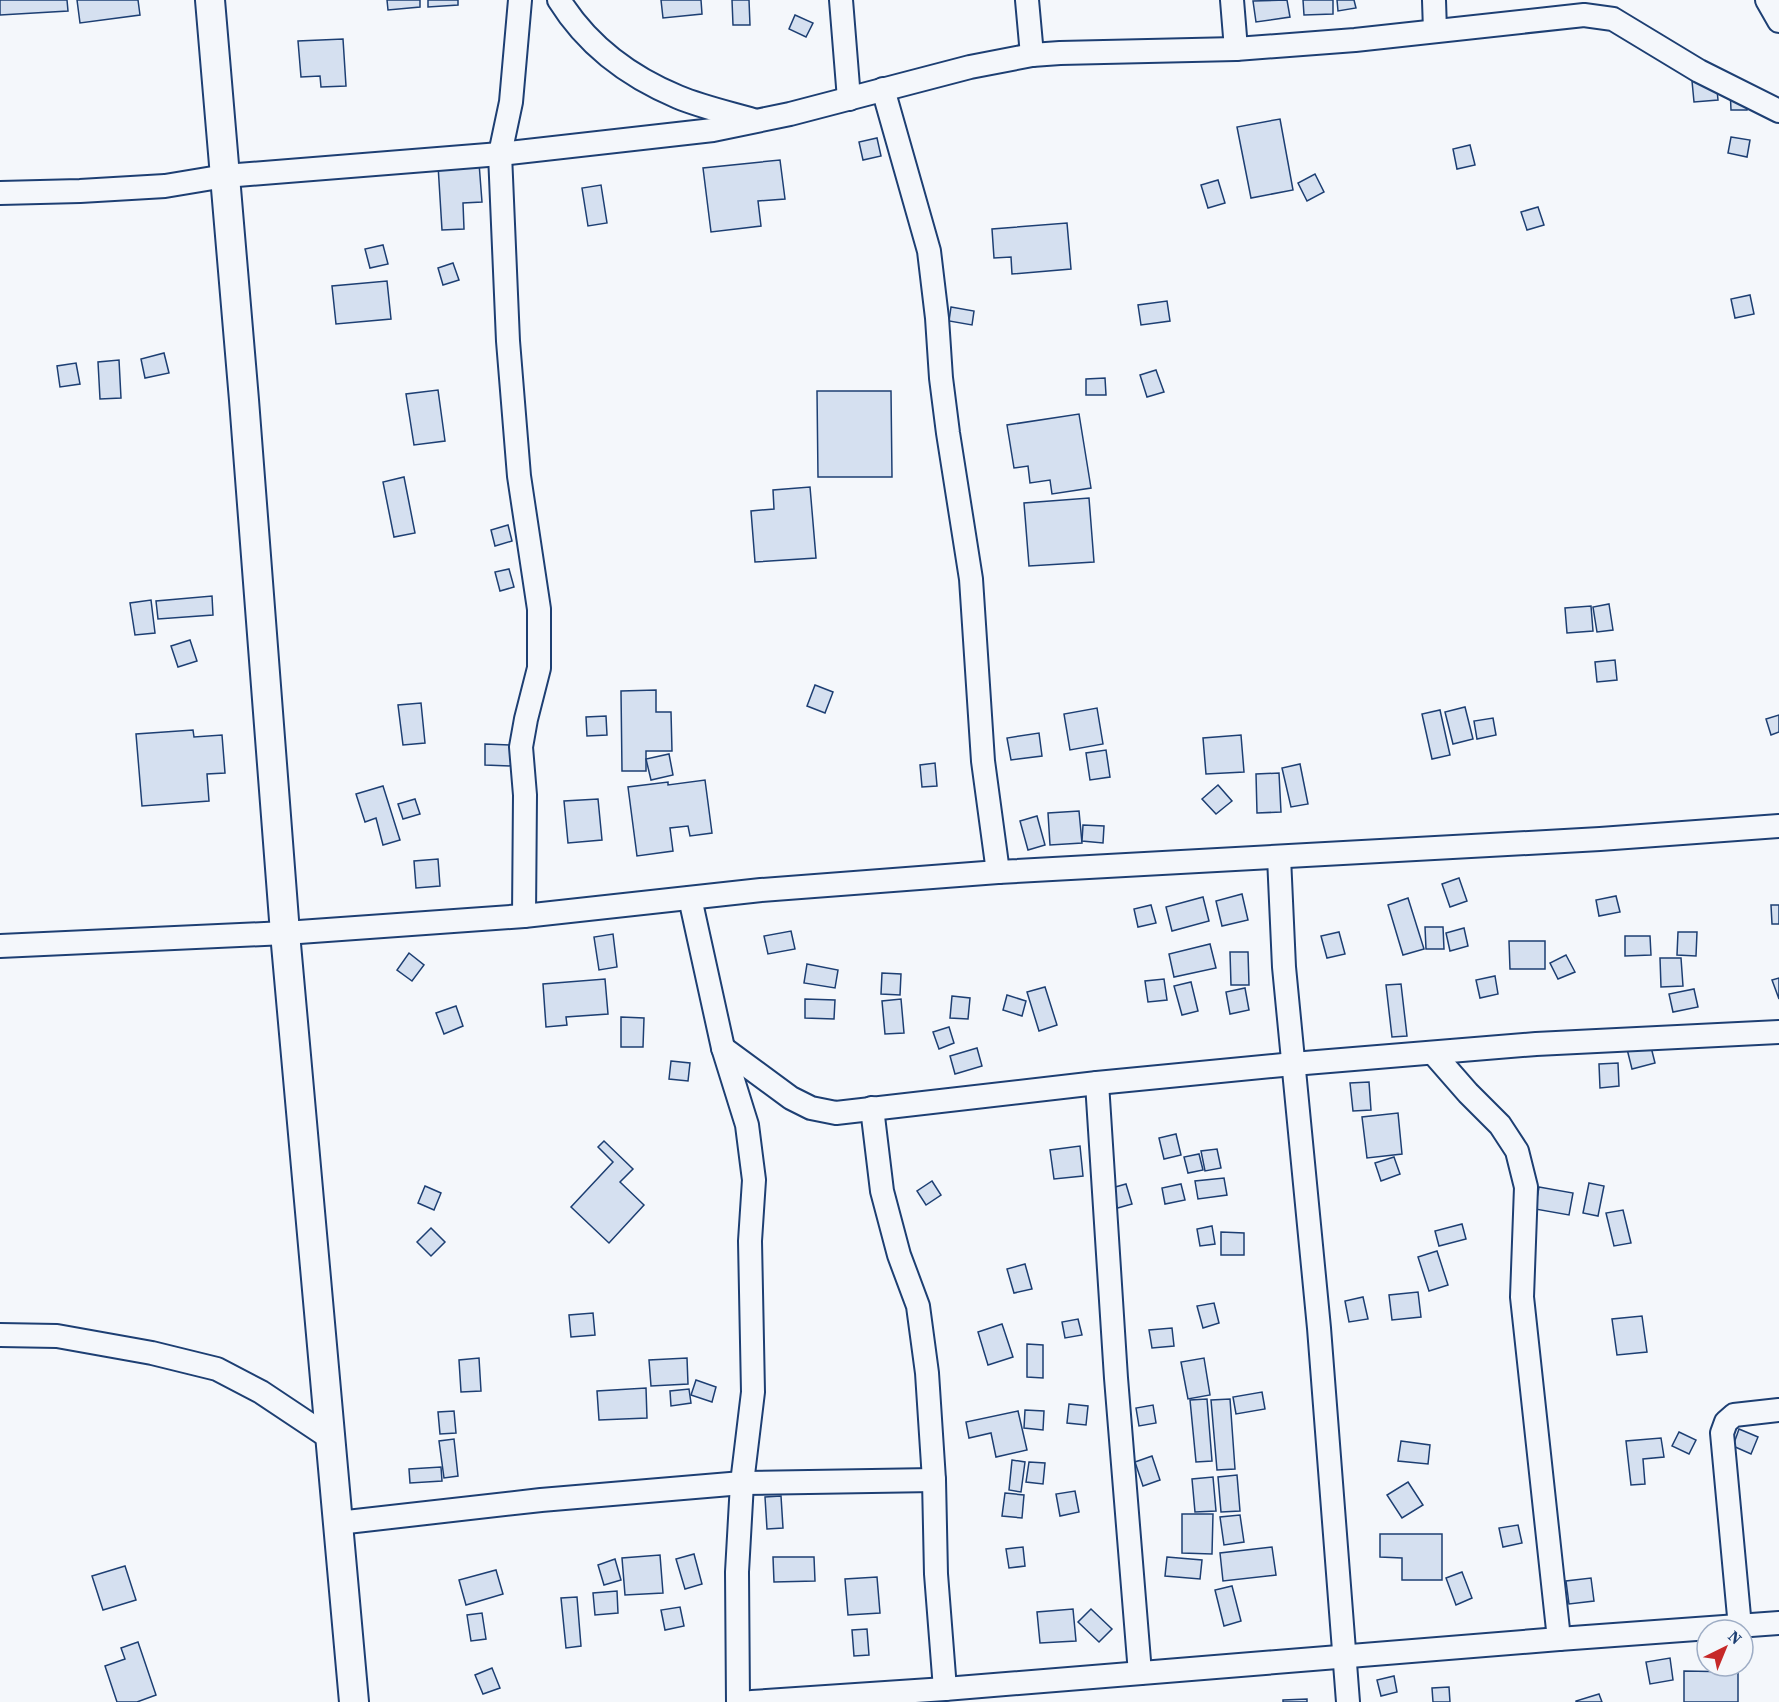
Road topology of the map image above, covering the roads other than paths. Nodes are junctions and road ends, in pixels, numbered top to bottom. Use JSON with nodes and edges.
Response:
{"nodes":[{"id":1,"x":210,"y":0,"type":"edge"},
{"id":2,"x":520,"y":0,"type":"edge"},
{"id":3,"x":558,"y":0,"type":"edge"},
{"id":4,"x":841,"y":0,"type":"edge"},
{"id":5,"x":1027,"y":0,"type":"edge"},
{"id":6,"x":1232,"y":0,"type":"edge"},
{"id":7,"x":1434,"y":0,"type":"edge"},
{"id":8,"x":1767,"y":0,"type":"edge"},
{"id":9,"x":1779,"y":21,"type":"edge"},
{"id":10,"x":1436,"y":31,"type":"junction"},
{"id":11,"x":1236,"y":49,"type":"junction"},
{"id":12,"x":1032,"y":56,"type":"junction"},
{"id":13,"x":884,"y":89,"type":"junction"},
{"id":14,"x":849,"y":99,"type":"junction"},
{"id":15,"x":1779,"y":111,"type":"edge"},
{"id":16,"x":756,"y":121,"type":"junction"},
{"id":17,"x":500,"y":154,"type":"junction"},
{"id":18,"x":225,"y":176,"type":"junction"},
{"id":19,"x":0,"y":192,"type":"edge"},
{"id":20,"x":1779,"y":826,"type":"edge"},
{"id":21,"x":1279,"y":857,"type":"junction"},
{"id":22,"x":998,"y":872,"type":"junction"},
{"id":23,"x":690,"y":898,"type":"junction"},
{"id":24,"x":524,"y":916,"type":"junction"},
{"id":25,"x":285,"y":933,"type":"junction"},
{"id":26,"x":0,"y":946,"type":"edge"},
{"id":27,"x":1779,"y":1032,"type":"edge"},
{"id":28,"x":723,"y":1048,"type":"junction"},
{"id":29,"x":1433,"y":1053,"type":"junction"},
{"id":30,"x":1293,"y":1064,"type":"junction"},
{"id":31,"x":1097,"y":1083,"type":"junction"},
{"id":32,"x":872,"y":1108,"type":"junction"},
{"id":33,"x":0,"y":1335,"type":"edge"},
{"id":34,"x":1779,"y":1410,"type":"edge"},
{"id":35,"x":330,"y":1438,"type":"junction"},
{"id":36,"x":934,"y":1480,"type":"junction"},
{"id":37,"x":742,"y":1483,"type":"junction"},
{"id":38,"x":338,"y":1524,"type":"junction"},
{"id":39,"x":1739,"y":1618,"type":"edge"},
{"id":40,"x":1779,"y":1623,"type":"edge"},
{"id":41,"x":1755,"y":1625,"type":"edge"},
{"id":42,"x":1695,"y":1630,"type":"edge"},
{"id":43,"x":1559,"y":1639,"type":"junction"},
{"id":44,"x":1344,"y":1658,"type":"junction"},
{"id":45,"x":1140,"y":1673,"type":"junction"},
{"id":46,"x":945,"y":1689,"type":"junction"},
{"id":47,"x":354,"y":1702,"type":"edge"},
{"id":48,"x":738,"y":1702,"type":"edge"},
{"id":49,"x":752,"y":1702,"type":"edge"},
{"id":50,"x":765,"y":1702,"type":"edge"},
{"id":51,"x":1348,"y":1702,"type":"edge"}],
"edges":[{"from":1,"to":18,"type":"street"},
{"from":2,"to":17,"type":"street"},
{"from":3,"to":16,"type":"street"},
{"from":4,"to":14,"type":"street"},
{"from":5,"to":12,"type":"street"},
{"from":6,"to":11,"type":"street"},
{"from":7,"to":10,"type":"street"},
{"from":8,"to":9,"type":"street"},
{"from":10,"to":11,"type":"street"},
{"from":10,"to":15,"type":"street"},
{"from":11,"to":12,"type":"street"},
{"from":12,"to":13,"type":"street"},
{"from":13,"to":14,"type":"street"},
{"from":13,"to":22,"type":"street"},
{"from":14,"to":16,"type":"street"},
{"from":16,"to":17,"type":"street"},
{"from":17,"to":18,"type":"street"},
{"from":17,"to":24,"type":"street"},
{"from":18,"to":19,"type":"street"},
{"from":18,"to":25,"type":"street"},
{"from":20,"to":21,"type":"street"},
{"from":21,"to":22,"type":"street"},
{"from":21,"to":30,"type":"street"},
{"from":22,"to":23,"type":"street"},
{"from":23,"to":24,"type":"street"},
{"from":23,"to":28,"type":"street"},
{"from":24,"to":25,"type":"street"},
{"from":25,"to":26,"type":"street"},
{"from":25,"to":35,"type":"street"},
{"from":27,"to":29,"type":"street"},
{"from":28,"to":32,"type":"street"},
{"from":28,"to":37,"type":"street"},
{"from":29,"to":30,"type":"street"},
{"from":29,"to":43,"type":"street"},
{"from":30,"to":31,"type":"street"},
{"from":30,"to":44,"type":"street"},
{"from":31,"to":32,"type":"street"},
{"from":31,"to":45,"type":"street"},
{"from":32,"to":36,"type":"street"},
{"from":33,"to":35,"type":"street"},
{"from":34,"to":39,"type":"street"},
{"from":35,"to":38,"type":"street"},
{"from":36,"to":37,"type":"street"},
{"from":36,"to":46,"type":"street"},
{"from":37,"to":38,"type":"street"},
{"from":37,"to":48,"type":"street"},
{"from":38,"to":47,"type":"street"},
{"from":40,"to":41,"type":"street"},
{"from":42,"to":43,"type":"street"},
{"from":43,"to":44,"type":"street"},
{"from":44,"to":45,"type":"street"},
{"from":44,"to":51,"type":"street"},
{"from":45,"to":46,"type":"street"},
{"from":46,"to":50,"type":"street"},
{"from":49,"to":50,"type":"street"}]}
